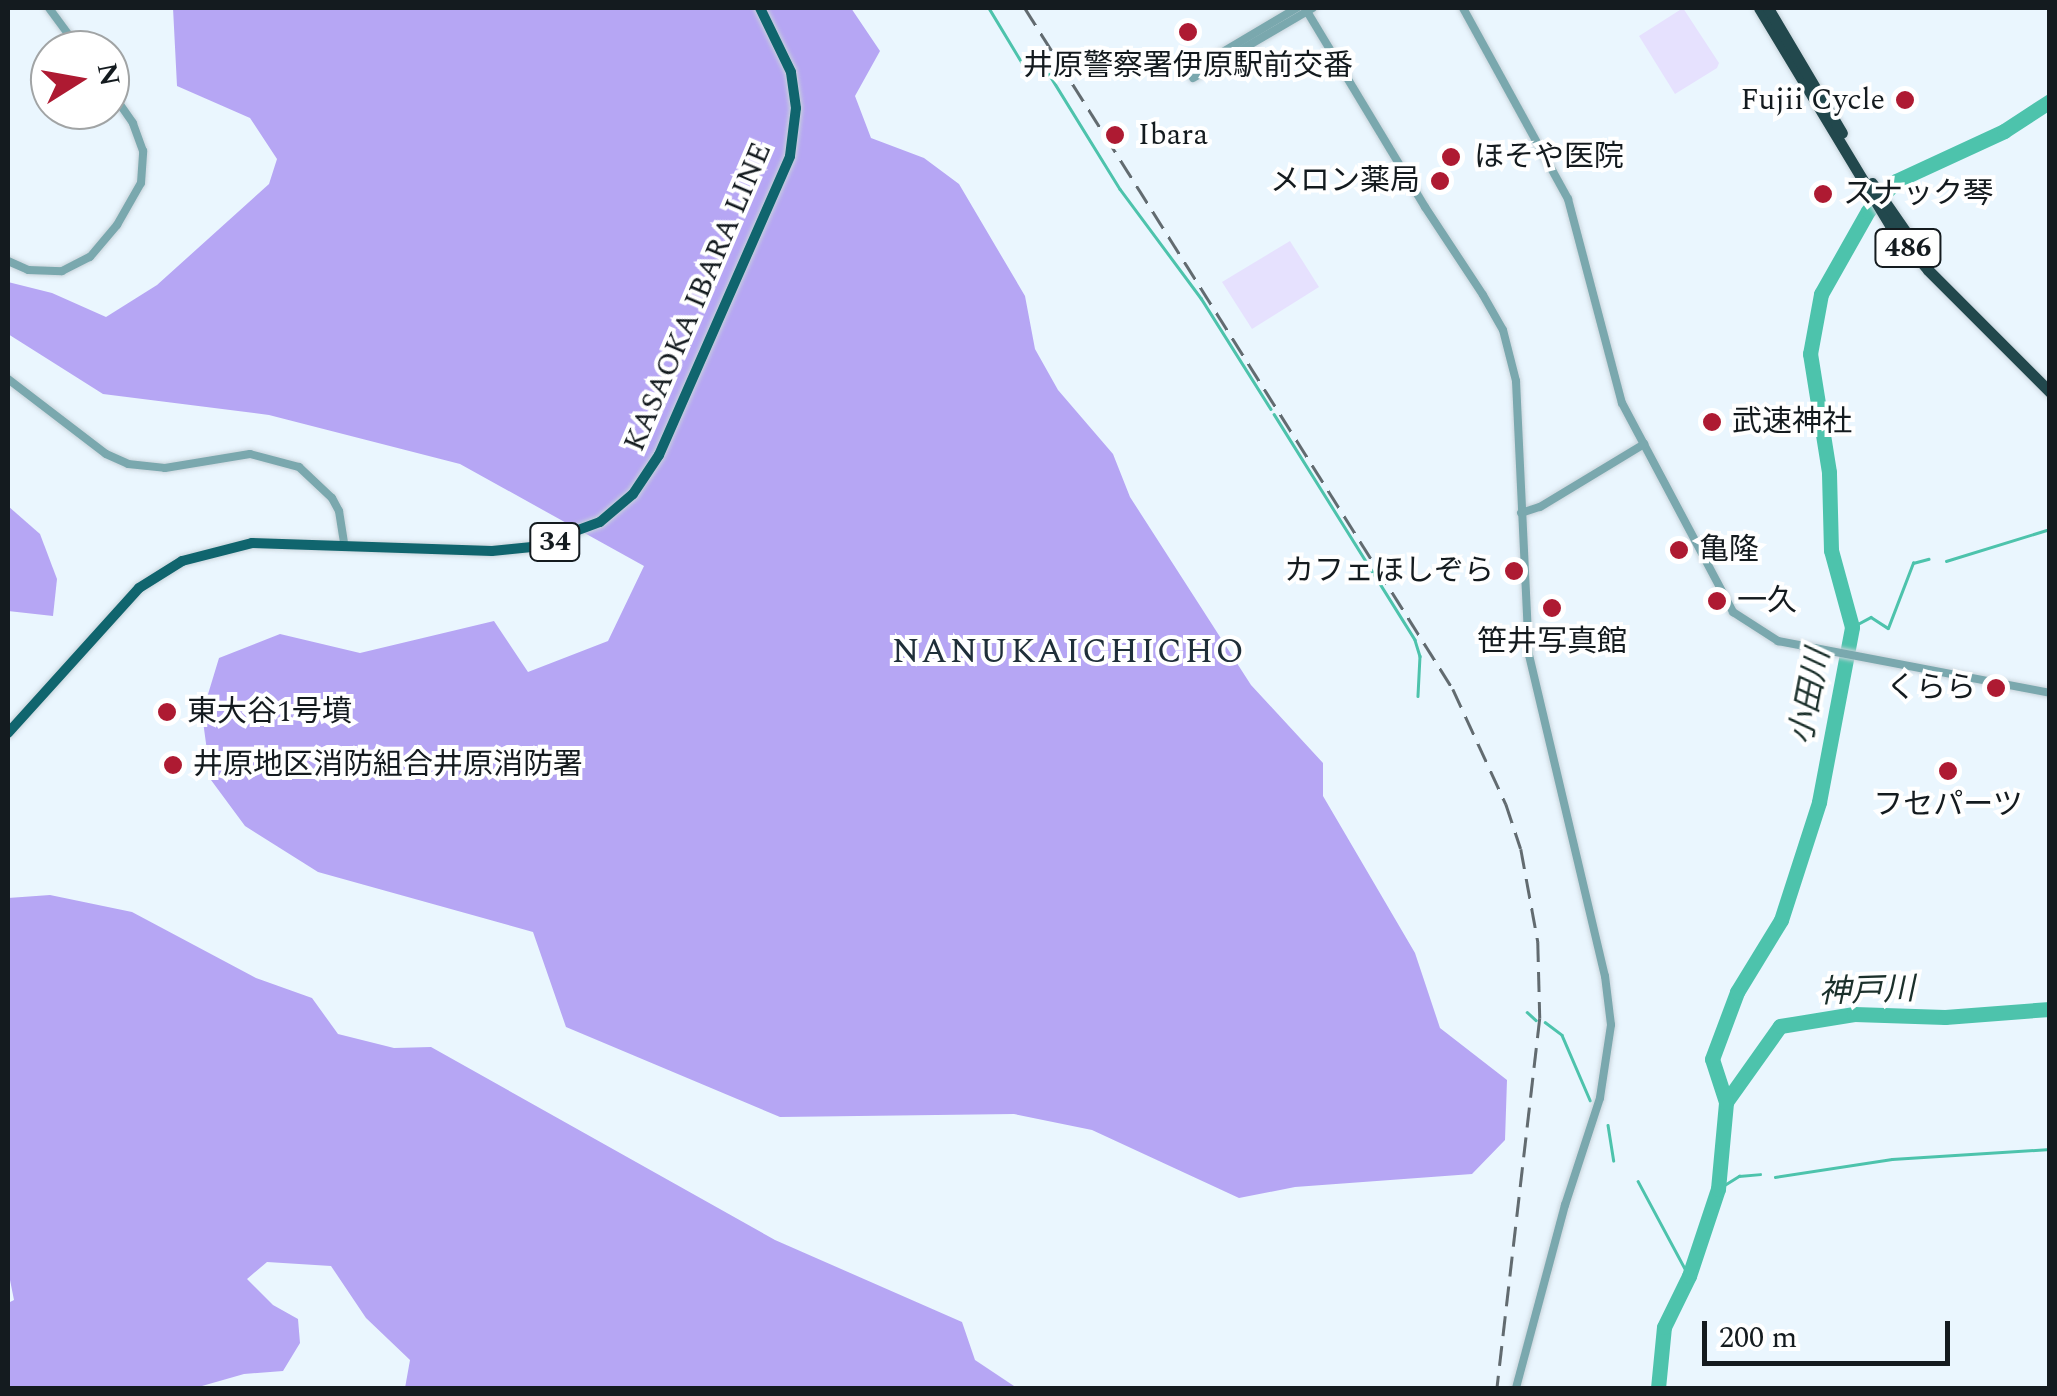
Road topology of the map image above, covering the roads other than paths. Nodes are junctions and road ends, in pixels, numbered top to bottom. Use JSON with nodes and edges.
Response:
{"nodes":[{"id":1,"x":48,"y":8,"type":"edge"},
{"id":2,"x":760,"y":8,"type":"edge"},
{"id":3,"x":1297,"y":8,"type":"edge"},
{"id":4,"x":1462,"y":8,"type":"edge"},
{"id":5,"x":1759,"y":8,"type":"edge"},
{"id":6,"x":1768,"y":8,"type":"edge"},
{"id":7,"x":1308,"y":9,"type":"edge"},
{"id":8,"x":65,"y":30,"type":"edge"},
{"id":9,"x":1823,"y":108,"type":"junction"},
{"id":10,"x":130,"y":120,"type":"edge"},
{"id":11,"x":8,"y":262,"type":"edge"},
{"id":12,"x":2028,"y":361,"type":"junction"},
{"id":13,"x":8,"y":379,"type":"edge"},
{"id":14,"x":2050,"y":381,"type":"edge"},
{"id":15,"x":2050,"y":392,"type":"edge"},
{"id":16,"x":1644,"y":444,"type":"junction"},
{"id":17,"x":1521,"y":513,"type":"junction"},
{"id":18,"x":344,"y":543,"type":"junction"},
{"id":19,"x":2050,"y":693,"type":"edge"},
{"id":20,"x":8,"y":733,"type":"edge"},
{"id":21,"x":1516,"y":1388,"type":"edge"}],
"edges":[{"from":1,"to":8,"type":"street"},
{"from":2,"to":18,"type":"main road","name":"KASAOKA IBARA LINE","number":"34"},
{"from":3,"to":7,"type":"street"},
{"from":4,"to":16,"type":"street"},
{"from":5,"to":9,"type":"highway","number":"486"},
{"from":6,"to":9,"type":"highway","number":"486"},
{"from":7,"to":17,"type":"street"},
{"from":9,"to":12,"type":"highway","number":"486"},
{"from":10,"to":11,"type":"street"},
{"from":12,"to":14,"type":"highway","number":"486"},
{"from":12,"to":15,"type":"highway","number":"486"},
{"from":13,"to":18,"type":"street"},
{"from":16,"to":17,"type":"street"},
{"from":16,"to":19,"type":"street"},
{"from":17,"to":21,"type":"street"},
{"from":18,"to":20,"type":"main road","name":"KASAOKA IBARA LINE","number":"34"}]}
